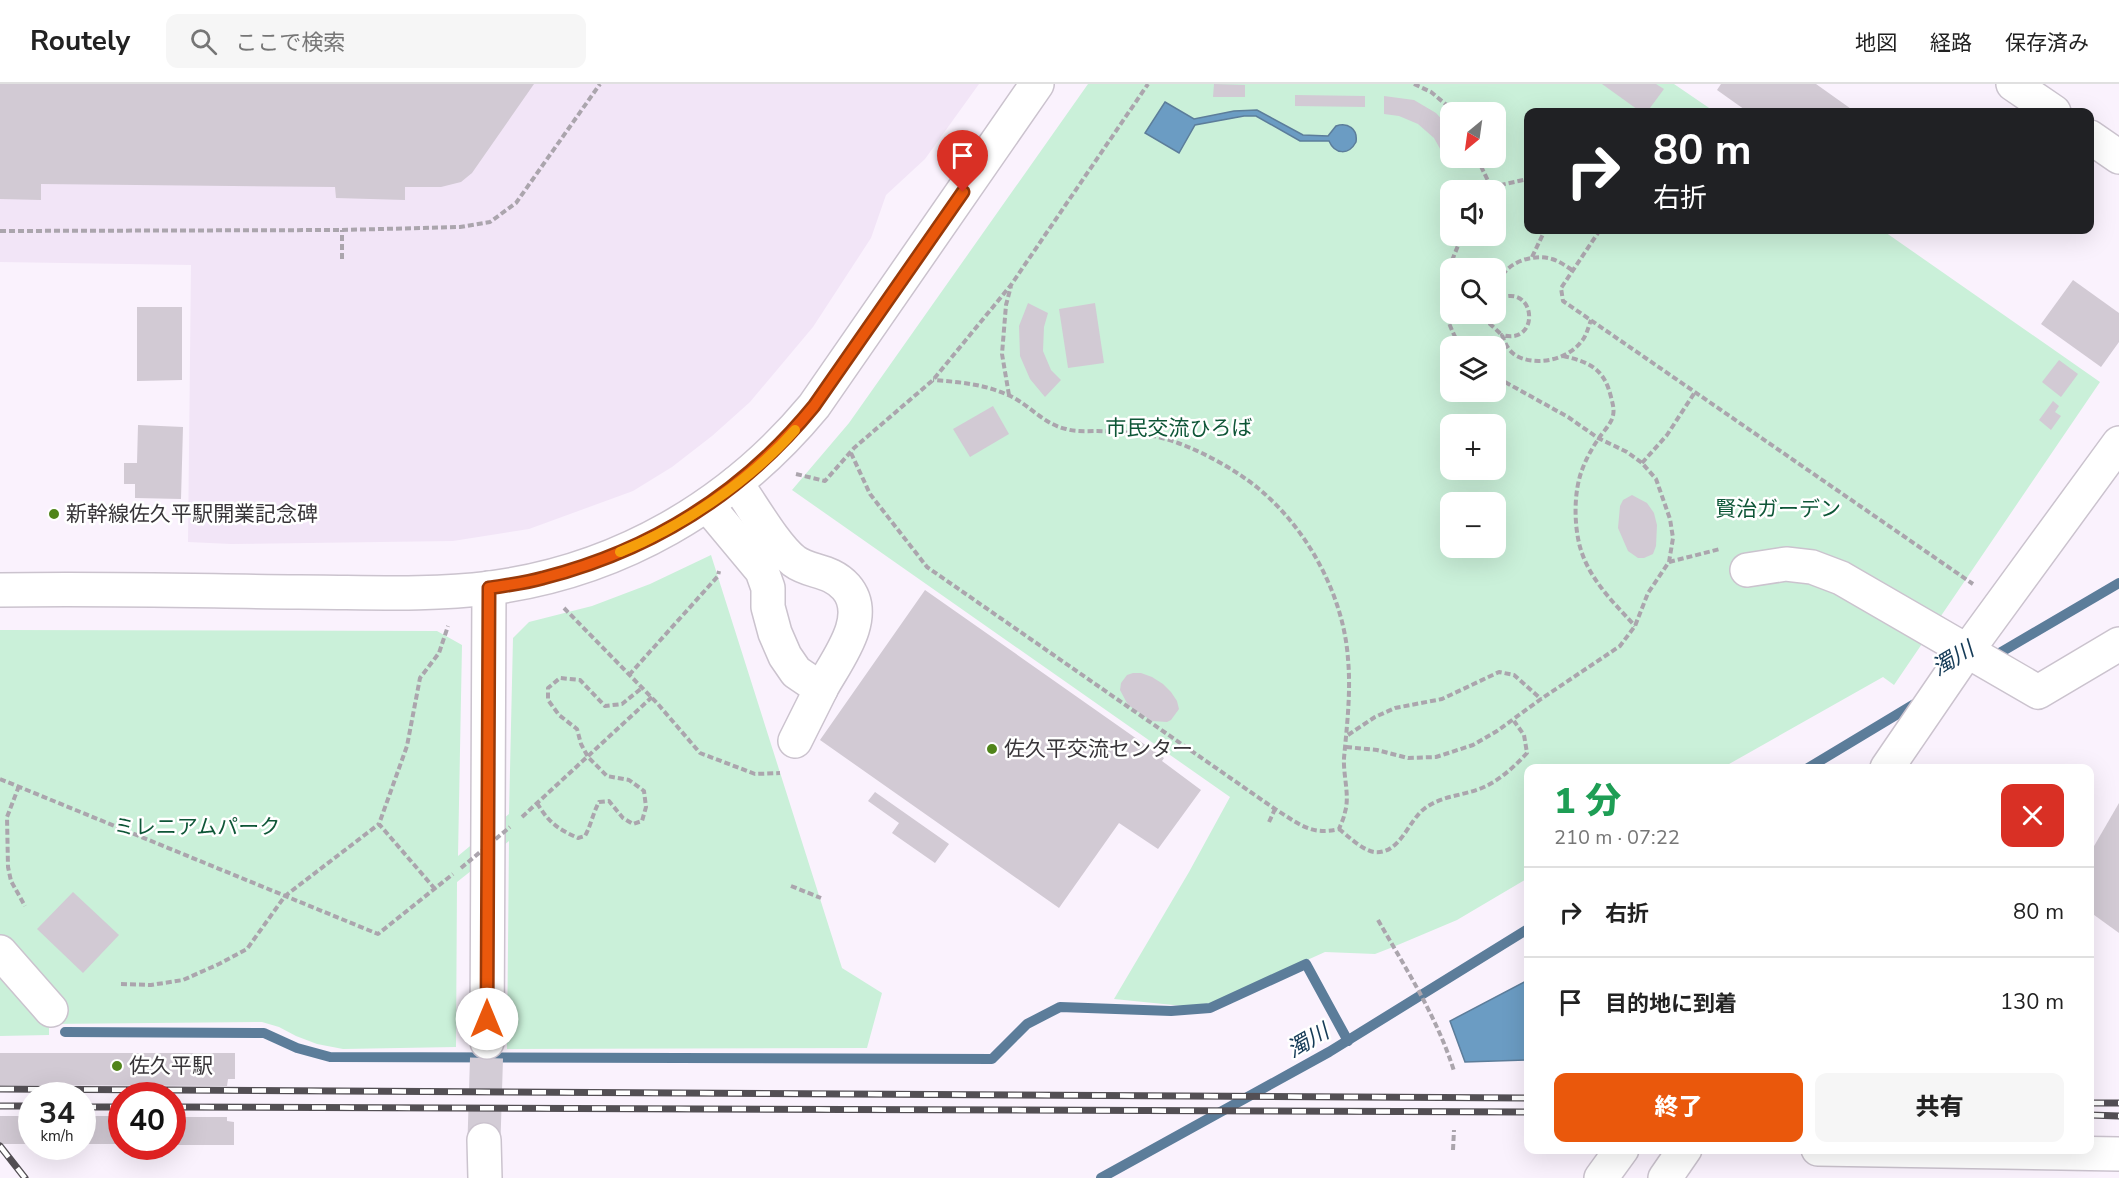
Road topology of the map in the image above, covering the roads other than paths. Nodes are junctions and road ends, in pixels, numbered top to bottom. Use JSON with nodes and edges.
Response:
{"nodes":[{"id":1,"x":1037,"y":84,"type":"edge"},
{"id":2,"x":2013,"y":84,"type":"edge"},
{"id":3,"x":2048,"y":108,"type":"edge"},
{"id":4,"x":2094,"y":140,"type":"edge"},
{"id":5,"x":2119,"y":157,"type":"edge"},
{"id":6,"x":2119,"y":443,"type":"edge"},
{"id":7,"x":736,"y":483,"type":"junction"},
{"id":8,"x":707,"y":505,"type":"junction"},
{"id":9,"x":1737,"y":558,"type":"road end"},
{"id":10,"x":489,"y":588,"type":"junction"},
{"id":11,"x":0,"y":590,"type":"edge"},
{"id":12,"x":2119,"y":644,"type":"edge"},
{"id":13,"x":1967,"y":651,"type":"junction"},
{"id":14,"x":821,"y":689,"type":"junction"},
{"id":15,"x":795,"y":741,"type":"dead end"},
{"id":16,"x":1890,"y":764,"type":"edge"},
{"id":17,"x":0,"y":952,"type":"edge"},
{"id":18,"x":51,"y":1010,"type":"dead end"},
{"id":19,"x":487,"y":1042,"type":"tunnel mouth"},
{"id":20,"x":484,"y":1140,"type":"tunnel mouth"},
{"id":21,"x":1618,"y":1154,"type":"edge"},
{"id":22,"x":1682,"y":1154,"type":"edge"},
{"id":23,"x":2094,"y":1154,"type":"edge"},
{"id":24,"x":2119,"y":1154,"type":"edge"},
{"id":25,"x":485,"y":1178,"type":"edge"},
{"id":26,"x":1601,"y":1178,"type":"edge"},
{"id":27,"x":1665,"y":1178,"type":"edge"}],
"edges":[{"from":1,"to":7,"type":"street"},
{"from":2,"to":3,"type":"street"},
{"from":4,"to":5,"type":"street"},
{"from":6,"to":13,"type":"street"},
{"from":7,"to":8,"type":"street"},
{"from":7,"to":14,"type":"street"},
{"from":8,"to":10,"type":"street"},
{"from":8,"to":14,"type":"street"},
{"from":9,"to":13,"type":"street"},
{"from":10,"to":11,"type":"street"},
{"from":10,"to":19,"type":"street"},
{"from":12,"to":13,"type":"street"},
{"from":13,"to":16,"type":"street"},
{"from":14,"to":15,"type":"street"},
{"from":17,"to":18,"type":"street"},
{"from":20,"to":25,"type":"street"},
{"from":21,"to":26,"type":"street"},
{"from":22,"to":27,"type":"street"},
{"from":23,"to":24,"type":"street"}]}
